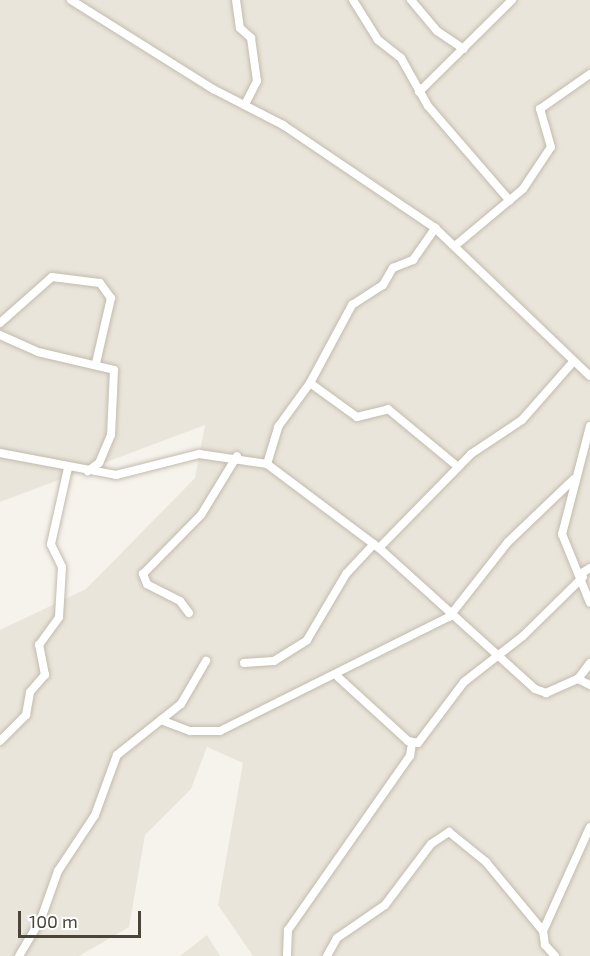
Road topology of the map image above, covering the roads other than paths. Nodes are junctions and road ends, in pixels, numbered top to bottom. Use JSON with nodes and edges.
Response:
{"nodes":[{"id":1,"x":71,"y":0,"type":"edge"},
{"id":2,"x":236,"y":0,"type":"edge"},
{"id":3,"x":353,"y":0,"type":"edge"},
{"id":4,"x":411,"y":0,"type":"edge"},
{"id":5,"x":512,"y":0,"type":"edge"},
{"id":6,"x":464,"y":49,"type":"junction"},
{"id":7,"x":590,"y":74,"type":"edge"},
{"id":8,"x":419,"y":92,"type":"junction"},
{"id":9,"x":245,"y":105,"type":"junction"},
{"id":10,"x":510,"y":201,"type":"junction"},
{"id":11,"x":435,"y":228,"type":"junction"},
{"id":12,"x":456,"y":245,"type":"junction"},
{"id":13,"x":0,"y":323,"type":"edge"},
{"id":14,"x":0,"y":335,"type":"edge"},
{"id":15,"x":96,"y":363,"type":"junction"},
{"id":16,"x":572,"y":363,"type":"junction"},
{"id":17,"x":590,"y":376,"type":"edge"},
{"id":18,"x":310,"y":382,"type":"junction"},
{"id":19,"x":590,"y":426,"type":"edge"},
{"id":20,"x":0,"y":453,"type":"edge"},
{"id":21,"x":237,"y":456,"type":"junction"},
{"id":22,"x":267,"y":464,"type":"junction"},
{"id":23,"x":458,"y":467,"type":"junction"},
{"id":24,"x":68,"y":468,"type":"junction"},
{"id":25,"x":88,"y":471,"type":"junction"},
{"id":26,"x":573,"y":479,"type":"junction"},
{"id":27,"x":376,"y":546,"type":"junction"},
{"id":28,"x":590,"y":568,"type":"edge"},
{"id":29,"x":583,"y":575,"type":"junction"},
{"id":30,"x":590,"y":603,"type":"edge"},
{"id":31,"x":189,"y":613,"type":"dead end"},
{"id":32,"x":449,"y":617,"type":"junction"},
{"id":33,"x":496,"y":657,"type":"junction"},
{"id":34,"x":206,"y":661,"type":"dead end"},
{"id":35,"x":244,"y":663,"type":"dead end"},
{"id":36,"x":590,"y":663,"type":"edge"},
{"id":37,"x":338,"y":676,"type":"junction"},
{"id":38,"x":578,"y":679,"type":"junction"},
{"id":39,"x":590,"y":685,"type":"edge"},
{"id":40,"x":161,"y":720,"type":"junction"},
{"id":41,"x":0,"y":741,"type":"edge"},
{"id":42,"x":412,"y":744,"type":"junction"},
{"id":43,"x":590,"y":828,"type":"edge"},
{"id":44,"x":543,"y":931,"type":"junction"},
{"id":45,"x":19,"y":956,"type":"edge"},
{"id":46,"x":287,"y":956,"type":"edge"},
{"id":47,"x":327,"y":956,"type":"edge"},
{"id":48,"x":555,"y":956,"type":"edge"}],
"edges":[{"from":1,"to":9,"type":"street"},
{"from":2,"to":9,"type":"street"},
{"from":3,"to":8,"type":"street"},
{"from":4,"to":6,"type":"street"},
{"from":5,"to":6,"type":"street"},
{"from":6,"to":8,"type":"street"},
{"from":7,"to":10,"type":"street"},
{"from":8,"to":10,"type":"street"},
{"from":9,"to":11,"type":"street"},
{"from":10,"to":12,"type":"street"},
{"from":11,"to":12,"type":"street"},
{"from":11,"to":18,"type":"street"},
{"from":12,"to":16,"type":"street"},
{"from":13,"to":15,"type":"street"},
{"from":14,"to":15,"type":"street"},
{"from":15,"to":25,"type":"street"},
{"from":16,"to":17,"type":"street"},
{"from":16,"to":23,"type":"street"},
{"from":18,"to":22,"type":"street"},
{"from":18,"to":23,"type":"street"},
{"from":19,"to":26,"type":"street"},
{"from":20,"to":24,"type":"street"},
{"from":21,"to":22,"type":"street"},
{"from":21,"to":25,"type":"street"},
{"from":21,"to":31,"type":"street"},
{"from":22,"to":27,"type":"street"},
{"from":23,"to":27,"type":"street"},
{"from":24,"to":25,"type":"street"},
{"from":24,"to":41,"type":"street"},
{"from":26,"to":29,"type":"street"},
{"from":26,"to":32,"type":"street"},
{"from":27,"to":32,"type":"street"},
{"from":27,"to":35,"type":"street"},
{"from":28,"to":29,"type":"street"},
{"from":29,"to":30,"type":"street"},
{"from":29,"to":33,"type":"street"},
{"from":32,"to":33,"type":"street"},
{"from":32,"to":37,"type":"street"},
{"from":33,"to":38,"type":"street"},
{"from":33,"to":42,"type":"street"},
{"from":34,"to":40,"type":"street"},
{"from":36,"to":38,"type":"street"},
{"from":37,"to":40,"type":"street"},
{"from":37,"to":42,"type":"street"},
{"from":38,"to":39,"type":"street"},
{"from":40,"to":45,"type":"street"},
{"from":42,"to":46,"type":"street"},
{"from":43,"to":44,"type":"street"},
{"from":44,"to":47,"type":"street"},
{"from":44,"to":48,"type":"street"}]}
